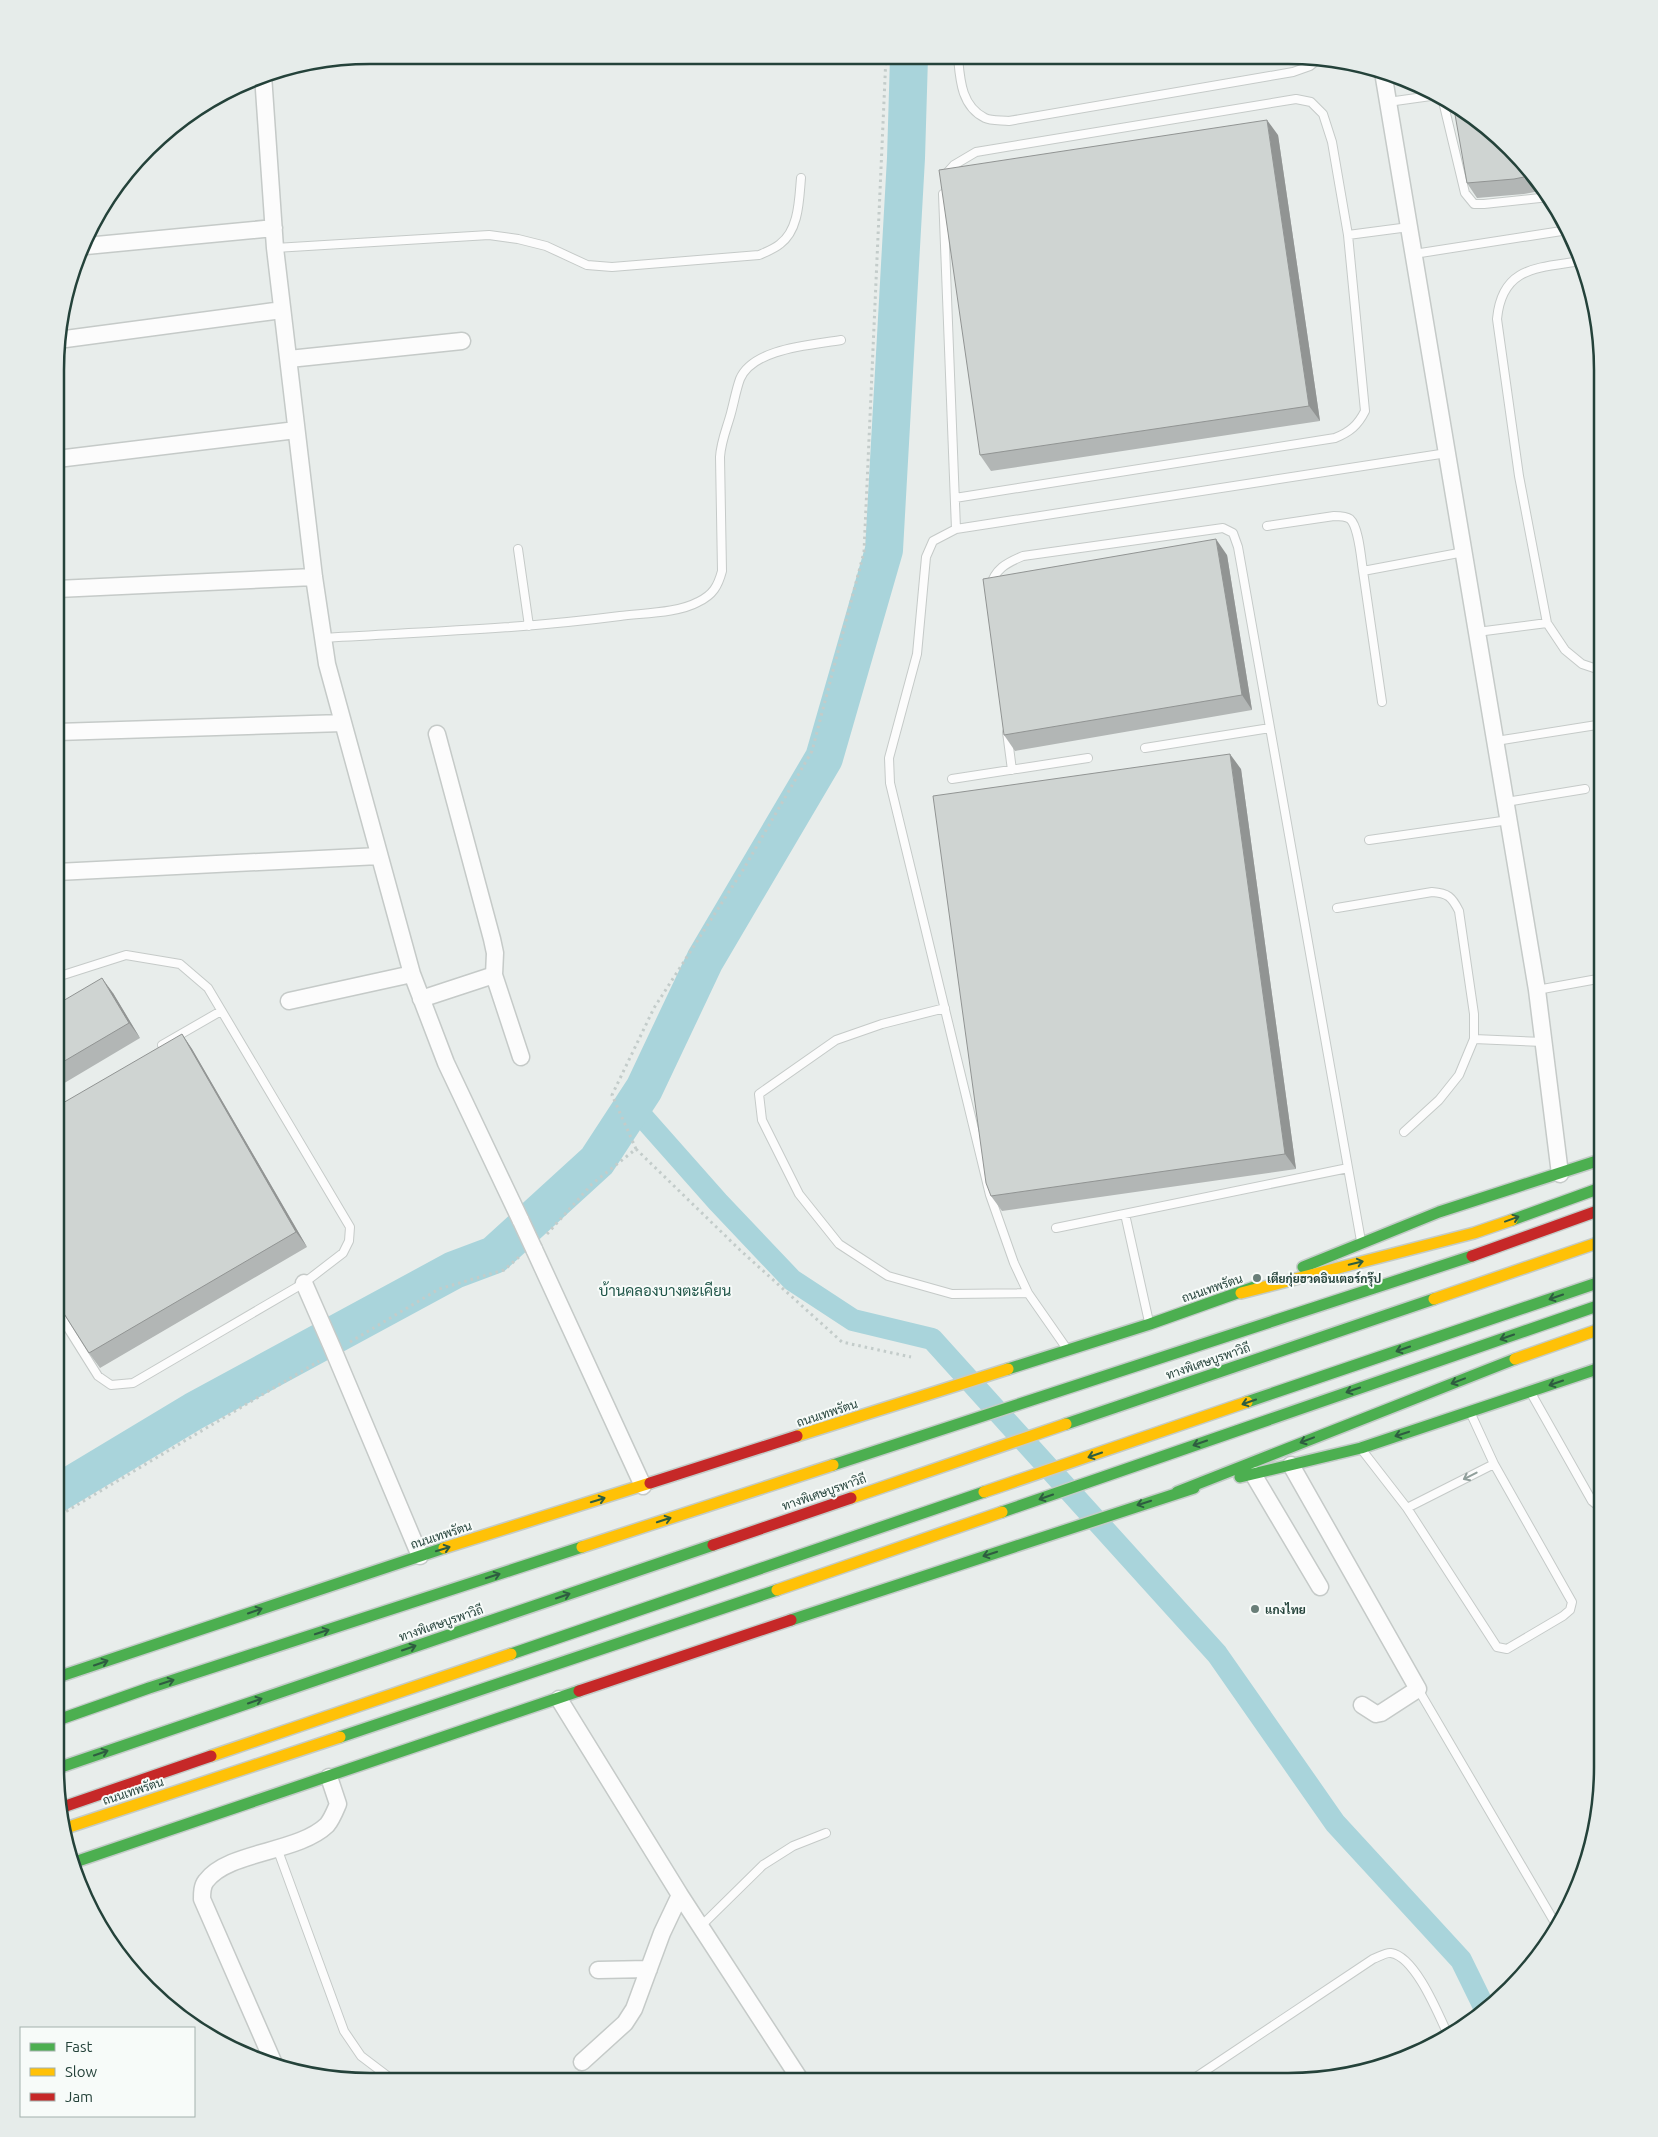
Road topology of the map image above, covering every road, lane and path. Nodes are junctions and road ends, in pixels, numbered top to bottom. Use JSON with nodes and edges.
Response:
{"nodes":[{"id":1,"x":886,"y":64,"type":"edge"},
{"id":2,"x":959,"y":64,"type":"edge"},
{"id":3,"x":1312,"y":64,"type":"edge"},
{"id":4,"x":1384,"y":79,"type":"edge"},
{"id":5,"x":264,"y":83,"type":"edge"},
{"id":6,"x":1427,"y":97,"type":"edge"},
{"id":7,"x":1388,"y":102,"type":"junction"},
{"id":8,"x":1444,"y":107,"type":"edge"},
{"id":9,"x":801,"y":178,"type":"dead end"},
{"id":10,"x":1541,"y":198,"type":"edge"},
{"id":11,"x":1409,"y":227,"type":"junction"},
{"id":12,"x":274,"y":228,"type":"junction"},
{"id":13,"x":1561,"y":231,"type":"edge"},
{"id":14,"x":1348,"y":236,"type":"junction"},
{"id":15,"x":90,"y":246,"type":"edge"},
{"id":16,"x":275,"y":248,"type":"junction"},
{"id":17,"x":1414,"y":254,"type":"junction"},
{"id":18,"x":1575,"y":262,"type":"edge"},
{"id":19,"x":282,"y":310,"type":"junction"},
{"id":20,"x":65,"y":339,"type":"edge"},
{"id":21,"x":462,"y":340,"type":"dead end"},
{"id":22,"x":841,"y":340,"type":"dead end"},
{"id":23,"x":289,"y":359,"type":"junction"},
{"id":24,"x":296,"y":430,"type":"junction"},
{"id":25,"x":1447,"y":453,"type":"junction"},
{"id":26,"x":64,"y":458,"type":"edge"},
{"id":27,"x":955,"y":498,"type":"junction"},
{"id":28,"x":1267,"y":526,"type":"dead end"},
{"id":29,"x":956,"y":529,"type":"junction"},
{"id":30,"x":518,"y":549,"type":"dead end"},
{"id":31,"x":1464,"y":552,"type":"junction"},
{"id":32,"x":1363,"y":570,"type":"junction"},
{"id":33,"x":314,"y":577,"type":"junction"},
{"id":34,"x":64,"y":589,"type":"edge"},
{"id":35,"x":987,"y":597,"type":"edge"},
{"id":36,"x":1547,"y":623,"type":"junction"},
{"id":37,"x":529,"y":626,"type":"junction"},
{"id":38,"x":1477,"y":632,"type":"junction"},
{"id":39,"x":322,"y":638,"type":"junction"},
{"id":40,"x":1594,"y":668,"type":"edge"},
{"id":41,"x":1382,"y":702,"type":"dead end"},
{"id":42,"x":1005,"y":722,"type":"edge"},
{"id":43,"x":342,"y":723,"type":"junction"},
{"id":44,"x":1594,"y":726,"type":"edge"},
{"id":45,"x":1270,"y":728,"type":"junction"},
{"id":46,"x":64,"y":732,"type":"edge"},
{"id":47,"x":437,"y":734,"type":"dead end"},
{"id":48,"x":1496,"y":742,"type":"junction"},
{"id":49,"x":1144,"y":748,"type":"dead end"},
{"id":50,"x":1088,"y":758,"type":"dead end"},
{"id":51,"x":1012,"y":770,"type":"junction"},
{"id":52,"x":952,"y":779,"type":"dead end"},
{"id":53,"x":1585,"y":789,"type":"dead end"},
{"id":54,"x":1506,"y":802,"type":"junction"},
{"id":55,"x":1509,"y":820,"type":"junction"},
{"id":56,"x":1369,"y":840,"type":"dead end"},
{"id":57,"x":378,"y":856,"type":"junction"},
{"id":58,"x":64,"y":872,"type":"edge"},
{"id":59,"x":1337,"y":908,"type":"dead end"},
{"id":60,"x":64,"y":973,"type":"edge"},
{"id":61,"x":412,"y":974,"type":"junction"},
{"id":62,"x":494,"y":976,"type":"junction"},
{"id":63,"x":1594,"y":980,"type":"edge"},
{"id":64,"x":1538,"y":990,"type":"junction"},
{"id":65,"x":422,"y":999,"type":"junction"},
{"id":66,"x":289,"y":1001,"type":"dead end"},
{"id":67,"x":945,"y":1008,"type":"junction"},
{"id":68,"x":221,"y":1011,"type":"junction"},
{"id":69,"x":1474,"y":1039,"type":"junction"},
{"id":70,"x":1544,"y":1042,"type":"junction"},
{"id":71,"x":162,"y":1045,"type":"edge"},
{"id":72,"x":522,"y":1057,"type":"dead end"},
{"id":73,"x":1404,"y":1132,"type":"dead end"},
{"id":74,"x":636,"y":1148,"type":"junction"},
{"id":75,"x":1594,"y":1162,"type":"edge"},
{"id":76,"x":1348,"y":1168,"type":"junction"},
{"id":77,"x":1560,"y":1174,"type":"junction"},
{"id":78,"x":1594,"y":1191,"type":"edge"},
{"id":79,"x":1594,"y":1212,"type":"edge"},
{"id":80,"x":1125,"y":1214,"type":"junction"},
{"id":81,"x":1056,"y":1228,"type":"dead end"},
{"id":82,"x":545,"y":1236,"type":"dead end"},
{"id":83,"x":1361,"y":1243,"type":"junction"},
{"id":84,"x":1594,"y":1244,"type":"edge"},
{"id":85,"x":529,"y":1251,"type":"junction"},
{"id":86,"x":304,"y":1283,"type":"junction"},
{"id":87,"x":1594,"y":1284,"type":"edge"},
{"id":88,"x":1028,"y":1293,"type":"junction"},
{"id":89,"x":1241,"y":1293,"type":"junction"},
{"id":90,"x":1594,"y":1307,"type":"edge"},
{"id":91,"x":64,"y":1322,"type":"edge"},
{"id":92,"x":1150,"y":1324,"type":"junction"},
{"id":93,"x":1594,"y":1331,"type":"edge"},
{"id":94,"x":339,"y":1346,"type":"junction"},
{"id":95,"x":1068,"y":1350,"type":"junction"},
{"id":96,"x":911,"y":1357,"type":"dead end"},
{"id":97,"x":320,"y":1360,"type":"dead end"},
{"id":98,"x":1594,"y":1370,"type":"edge"},
{"id":99,"x":1530,"y":1392,"type":"junction"},
{"id":100,"x":1470,"y":1412,"type":"junction"},
{"id":101,"x":1361,"y":1448,"type":"junction"},
{"id":102,"x":1494,"y":1464,"type":"junction"},
{"id":103,"x":1291,"y":1465,"type":"junction"},
{"id":104,"x":1253,"y":1474,"type":"junction"},
{"id":105,"x":643,"y":1486,"type":"junction"},
{"id":106,"x":1177,"y":1492,"type":"junction"},
{"id":107,"x":1594,"y":1503,"type":"edge"},
{"id":108,"x":1407,"y":1508,"type":"junction"},
{"id":109,"x":64,"y":1513,"type":"edge"},
{"id":110,"x":420,"y":1556,"type":"junction"},
{"id":111,"x":1320,"y":1586,"type":"dead end"},
{"id":112,"x":64,"y":1675,"type":"edge"},
{"id":113,"x":1418,"y":1688,"type":"junction"},
{"id":114,"x":559,"y":1699,"type":"junction"},
{"id":115,"x":1362,"y":1705,"type":"dead end"},
{"id":116,"x":64,"y":1718,"type":"edge"},
{"id":117,"x":64,"y":1766,"type":"edge"},
{"id":118,"x":329,"y":1776,"type":"junction"},
{"id":119,"x":66,"y":1806,"type":"edge"},
{"id":120,"x":70,"y":1827,"type":"edge"},
{"id":121,"x":826,"y":1833,"type":"dead end"},
{"id":122,"x":277,"y":1848,"type":"junction"},
{"id":123,"x":78,"y":1860,"type":"edge"},
{"id":124,"x":680,"y":1895,"type":"junction"},
{"id":125,"x":1553,"y":1920,"type":"edge"},
{"id":126,"x":700,"y":1927,"type":"junction"},
{"id":127,"x":649,"y":1969,"type":"junction"},
{"id":128,"x":598,"y":1970,"type":"dead end"},
{"id":129,"x":1445,"y":2030,"type":"edge"},
{"id":130,"x":270,"y":2057,"type":"edge"},
{"id":131,"x":582,"y":2062,"type":"dead end"},
{"id":132,"x":383,"y":2073,"type":"edge"},
{"id":133,"x":796,"y":2073,"type":"edge"},
{"id":134,"x":1202,"y":2073,"type":"edge"}],
"edges":[{"from":1,"to":74,"type":"path"},
{"from":2,"to":3,"type":"lane"},
{"from":4,"to":7,"type":"street"},
{"from":5,"to":12,"type":"street"},
{"from":6,"to":7,"type":"lane"},
{"from":7,"to":11,"type":"street"},
{"from":8,"to":10,"type":"lane"},
{"from":9,"to":16,"type":"lane"},
{"from":11,"to":14,"type":"lane"},
{"from":11,"to":17,"type":"street"},
{"from":12,"to":15,"type":"street"},
{"from":12,"to":16,"type":"street"},
{"from":13,"to":17,"type":"lane"},
{"from":14,"to":27,"type":"lane"},
{"from":14,"to":27,"type":"lane"},
{"from":16,"to":19,"type":"street"},
{"from":17,"to":25,"type":"street"},
{"from":18,"to":36,"type":"lane"},
{"from":19,"to":20,"type":"street"},
{"from":19,"to":23,"type":"street"},
{"from":21,"to":23,"type":"street"},
{"from":22,"to":37,"type":"lane"},
{"from":23,"to":24,"type":"street"},
{"from":24,"to":26,"type":"street"},
{"from":24,"to":33,"type":"street"},
{"from":25,"to":29,"type":"lane"},
{"from":25,"to":31,"type":"street"},
{"from":27,"to":29,"type":"lane"},
{"from":28,"to":32,"type":"lane"},
{"from":29,"to":67,"type":"lane"},
{"from":30,"to":37,"type":"lane"},
{"from":31,"to":32,"type":"lane"},
{"from":31,"to":38,"type":"street"},
{"from":32,"to":41,"type":"lane"},
{"from":33,"to":34,"type":"street"},
{"from":33,"to":39,"type":"street"},
{"from":35,"to":45,"type":"lane"},
{"from":36,"to":38,"type":"lane"},
{"from":36,"to":40,"type":"lane"},
{"from":37,"to":39,"type":"lane"},
{"from":38,"to":48,"type":"street"},
{"from":39,"to":43,"type":"street"},
{"from":42,"to":51,"type":"lane"},
{"from":43,"to":46,"type":"street"},
{"from":43,"to":57,"type":"street"},
{"from":44,"to":48,"type":"lane"},
{"from":45,"to":49,"type":"lane"},
{"from":45,"to":76,"type":"lane"},
{"from":47,"to":62,"type":"street"},
{"from":48,"to":54,"type":"street"},
{"from":50,"to":51,"type":"lane"},
{"from":51,"to":52,"type":"lane"},
{"from":53,"to":54,"type":"lane"},
{"from":54,"to":55,"type":"street"},
{"from":55,"to":56,"type":"lane"},
{"from":55,"to":64,"type":"street"},
{"from":57,"to":58,"type":"street"},
{"from":57,"to":61,"type":"street"},
{"from":59,"to":69,"type":"lane"},
{"from":60,"to":68,"type":"lane"},
{"from":61,"to":65,"type":"street"},
{"from":61,"to":66,"type":"street"},
{"from":62,"to":65,"type":"street"},
{"from":62,"to":72,"type":"street"},
{"from":63,"to":64,"type":"lane"},
{"from":64,"to":70,"type":"street"},
{"from":65,"to":85,"type":"street","bridge":true},
{"from":67,"to":88,"type":"lane"},
{"from":67,"to":88,"type":"lane"},
{"from":68,"to":71,"type":"lane"},
{"from":68,"to":86,"type":"lane"},
{"from":69,"to":70,"type":"lane"},
{"from":69,"to":73,"type":"lane"},
{"from":70,"to":77,"type":"street"},
{"from":74,"to":82,"type":"path"},
{"from":74,"to":96,"type":"path"},
{"from":75,"to":77,"type":"main road","name":"ถนนเทพรัตน"},
{"from":76,"to":80,"type":"lane"},
{"from":76,"to":83,"type":"lane"},
{"from":77,"to":83,"type":"main road","name":"ถนนเทพรัตน"},
{"from":89,"to":78,"type":"main road","one_way":true},
{"from":116,"to":79,"type":"main road","one_way":true},
{"from":80,"to":81,"type":"lane"},
{"from":80,"to":92,"type":"lane"},
{"from":83,"to":89,"type":"main road","name":"ถนนเทพรัตน"},
{"from":117,"to":84,"type":"main road","name":"ทางพิเศษบูรพาวิถี","one_way":true},
{"from":85,"to":94,"type":"path"},
{"from":85,"to":105,"type":"street"},
{"from":86,"to":91,"type":"lane"},
{"from":86,"to":94,"type":"street"},
{"from":87,"to":119,"type":"main road","one_way":true},
{"from":88,"to":95,"type":"lane"},
{"from":89,"to":92,"type":"main road","name":"ถนนเทพรัตน"},
{"from":90,"to":120,"type":"main road","name":"ถนนเทพรัตน","one_way":true},
{"from":92,"to":95,"type":"main road","name":"ถนนเทพรัตน"},
{"from":93,"to":106,"type":"main road","one_way":true},
{"from":94,"to":110,"type":"street"},
{"from":95,"to":105,"type":"main road","name":"ถนนเทพรัตน"},
{"from":97,"to":109,"type":"path"},
{"from":98,"to":99,"type":"main road","one_way":true},
{"from":99,"to":100,"type":"main road"},
{"from":99,"to":107,"type":"lane"},
{"from":100,"to":101,"type":"main road","one_way":true},
{"from":100,"to":102,"type":"lane"},
{"from":101,"to":103,"type":"main road"},
{"from":101,"to":108,"type":"lane"},
{"from":102,"to":108,"type":"lane","one_way":true},
{"from":102,"to":108,"type":"lane"},
{"from":103,"to":104,"type":"main road"},
{"from":103,"to":113,"type":"street"},
{"from":104,"to":106,"type":"main road"},
{"from":104,"to":111,"type":"street"},
{"from":110,"to":105,"type":"main road","name":"ถนนเทพรัตน","one_way":true},
{"from":106,"to":114,"type":"main road","one_way":true},
{"from":112,"to":110,"type":"main road","name":"ถนนเทพรัตน","one_way":true},
{"from":113,"to":115,"type":"street"},
{"from":113,"to":125,"type":"lane"},
{"from":114,"to":118,"type":"main road"},
{"from":114,"to":124,"type":"street"},
{"from":118,"to":122,"type":"street"},
{"from":118,"to":123,"type":"main road"},
{"from":121,"to":126,"type":"lane"},
{"from":122,"to":130,"type":"street"},
{"from":122,"to":132,"type":"lane"},
{"from":124,"to":126,"type":"street"},
{"from":124,"to":127,"type":"street"},
{"from":126,"to":133,"type":"street"},
{"from":127,"to":128,"type":"street"},
{"from":127,"to":131,"type":"street"},
{"from":129,"to":134,"type":"lane"}]}
